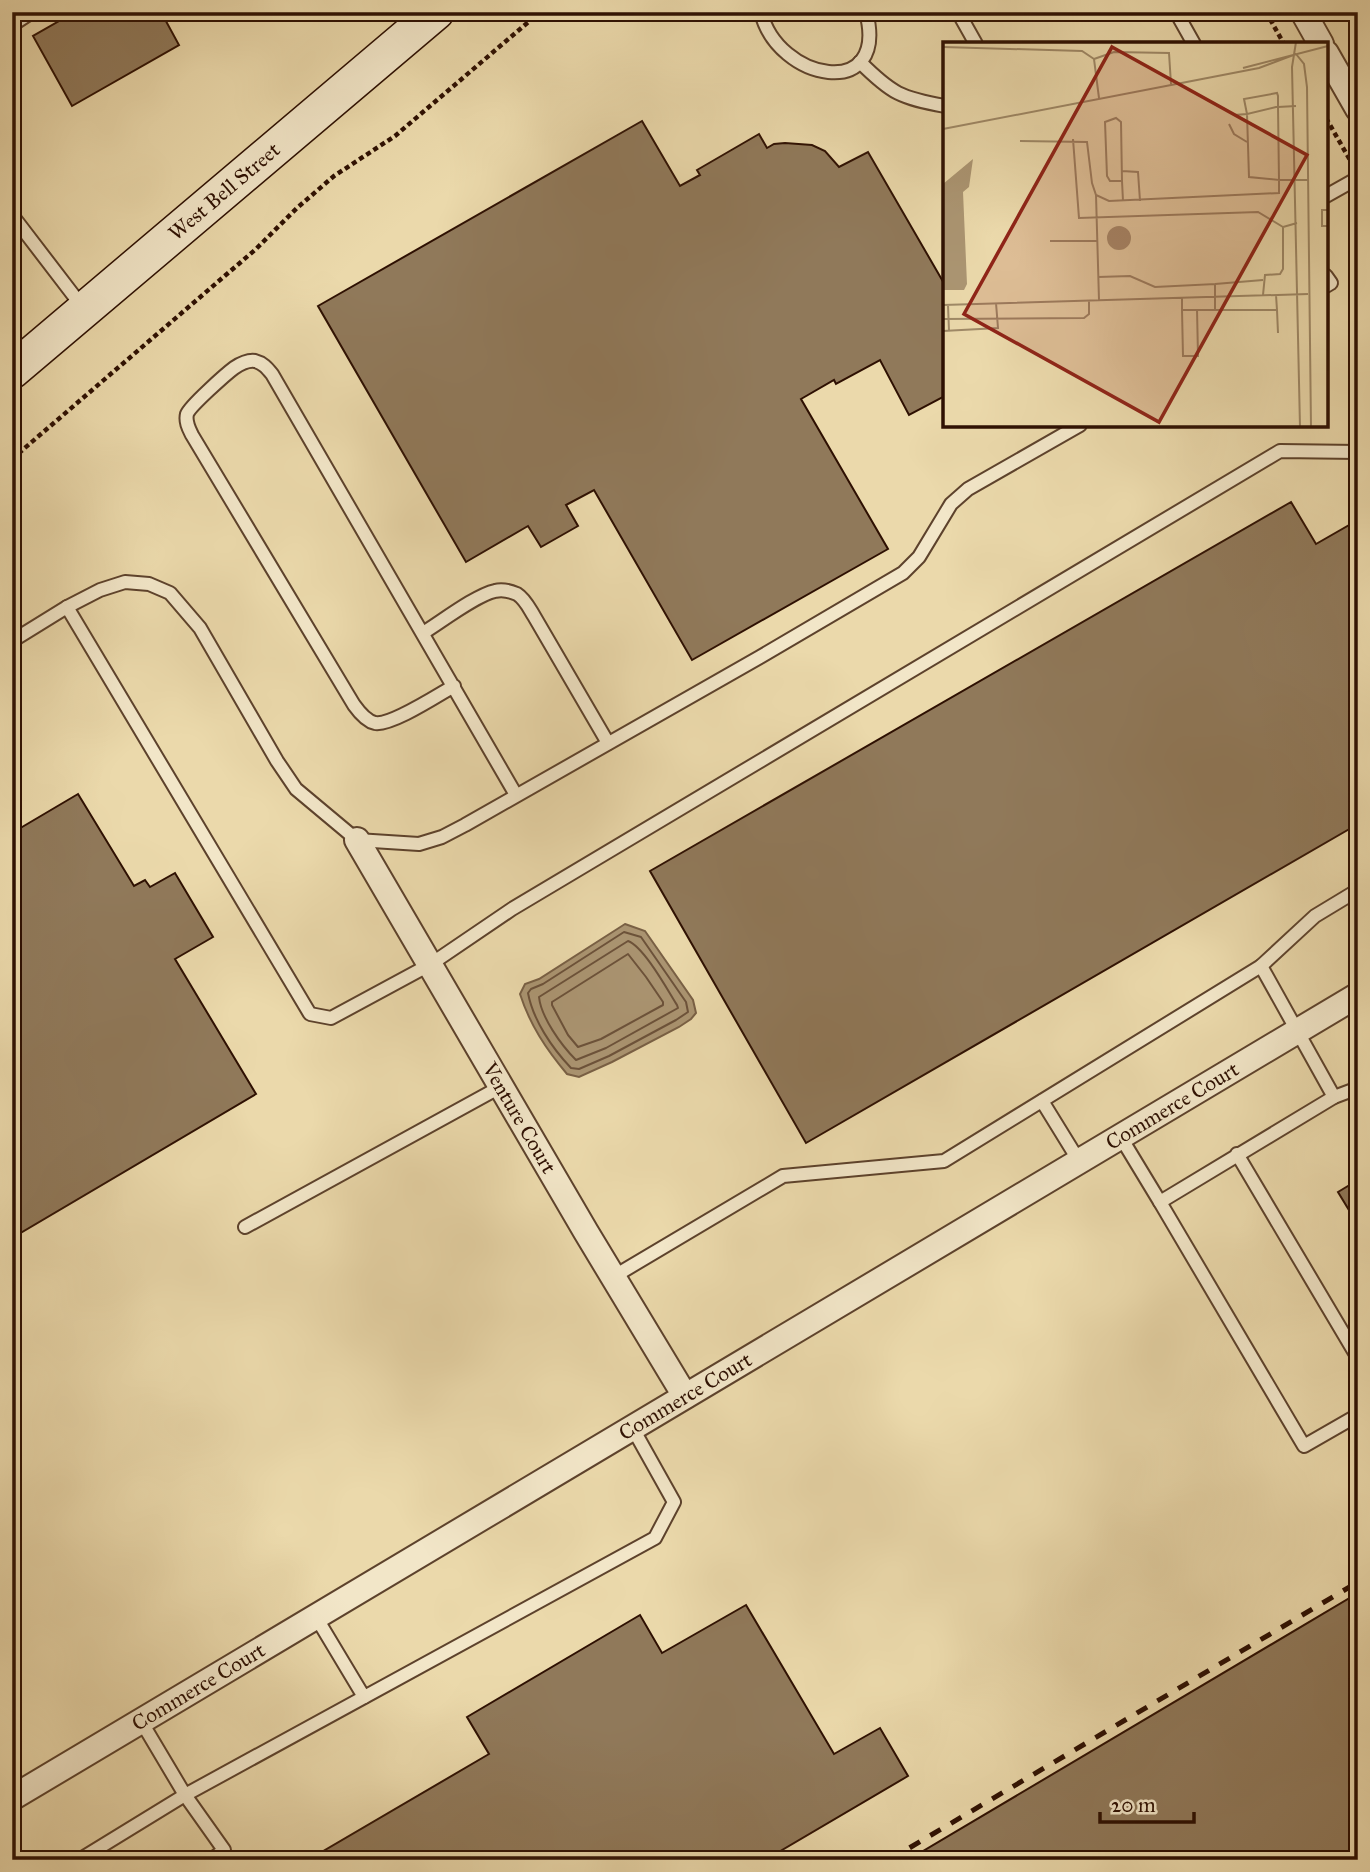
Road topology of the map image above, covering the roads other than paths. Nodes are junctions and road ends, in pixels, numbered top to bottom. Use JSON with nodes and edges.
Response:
{"nodes":[{"id":1,"x":32,"y":12,"type":"edge"},
{"id":2,"x":761,"y":12,"type":"edge"},
{"id":3,"x":866,"y":12,"type":"edge"},
{"id":4,"x":958,"y":12,"type":"edge"},
{"id":5,"x":1176,"y":12,"type":"edge"},
{"id":6,"x":1303,"y":12,"type":"edge"},
{"id":7,"x":427,"y":15,"type":"edge"},
{"id":8,"x":12,"y":25,"type":"edge"},
{"id":9,"x":975,"y":42,"type":"edge"},
{"id":10,"x":1193,"y":42,"type":"edge"},
{"id":11,"x":1320,"y":42,"type":"edge"},
{"id":12,"x":1328,"y":56,"type":"edge"},
{"id":13,"x":860,"y":62,"type":"junction"},
{"id":14,"x":943,"y":106,"type":"edge"},
{"id":15,"x":1358,"y":108,"type":"edge"},
{"id":16,"x":1358,"y":178,"type":"edge"},
{"id":17,"x":1328,"y":195,"type":"edge"},
{"id":18,"x":12,"y":215,"type":"edge"},
{"id":19,"x":84,"y":310,"type":"junction"},
{"id":20,"x":12,"y":372,"type":"edge"},
{"id":21,"x":1076,"y":427,"type":"edge"},
{"id":22,"x":1358,"y":452,"type":"edge"},
{"id":23,"x":67,"y":607,"type":"junction"},
{"id":24,"x":423,"y":633,"type":"junction"},
{"id":25,"x":12,"y":641,"type":"edge"},
{"id":26,"x":454,"y":686,"type":"junction"},
{"id":27,"x":608,"y":743,"type":"junction"},
{"id":28,"x":516,"y":795,"type":"junction"},
{"id":29,"x":357,"y":840,"type":"junction"},
{"id":30,"x":1358,"y":890,"type":"edge"},
{"id":31,"x":431,"y":964,"type":"junction"},
{"id":32,"x":1261,"y":966,"type":"junction"},
{"id":33,"x":1358,"y":995,"type":"edge"},
{"id":34,"x":1298,"y":1031,"type":"junction"},
{"id":35,"x":502,"y":1086,"type":"junction"},
{"id":36,"x":1358,"y":1088,"type":"edge"},
{"id":37,"x":1334,"y":1097,"type":"junction"},
{"id":38,"x":1042,"y":1101,"type":"junction"},
{"id":39,"x":1119,"y":1136,"type":"junction"},
{"id":40,"x":1237,"y":1154,"type":"junction"},
{"id":41,"x":1079,"y":1161,"type":"junction"},
{"id":42,"x":1160,"y":1202,"type":"junction"},
{"id":43,"x":245,"y":1227,"type":"dead end"},
{"id":44,"x":613,"y":1277,"type":"junction"},
{"id":45,"x":1358,"y":1358,"type":"edge"},
{"id":46,"x":685,"y":1396,"type":"junction"},
{"id":47,"x":1358,"y":1415,"type":"edge"},
{"id":48,"x":632,"y":1427,"type":"junction"},
{"id":49,"x":316,"y":1617,"type":"junction"},
{"id":50,"x":364,"y":1697,"type":"junction"},
{"id":51,"x":141,"y":1721,"type":"junction"},
{"id":52,"x":185,"y":1795,"type":"junction"},
{"id":53,"x":12,"y":1798,"type":"edge"},
{"id":54,"x":79,"y":1860,"type":"edge"},
{"id":55,"x":211,"y":1860,"type":"edge"}],
"edges":[{"from":1,"to":8,"type":"lane"},
{"from":2,"to":13,"type":"lane"},
{"from":3,"to":13,"type":"lane"},
{"from":4,"to":9,"type":"lane"},
{"from":5,"to":10,"type":"lane"},
{"from":6,"to":11,"type":"street"},
{"from":7,"to":19,"type":"main road","name":"West Bell Street"},
{"from":12,"to":15,"type":"street"},
{"from":13,"to":14,"type":"lane"},
{"from":16,"to":17,"type":"lane"},
{"from":18,"to":19,"type":"lane"},
{"from":19,"to":20,"type":"main road","name":"West Bell Street"},
{"from":21,"to":27,"type":"lane"},
{"from":22,"to":31,"type":"lane"},
{"from":23,"to":25,"type":"lane"},
{"from":23,"to":29,"type":"lane"},
{"from":23,"to":31,"type":"lane"},
{"from":24,"to":26,"type":"lane"},
{"from":24,"to":26,"type":"lane"},
{"from":24,"to":27,"type":"lane"},
{"from":26,"to":28,"type":"lane"},
{"from":27,"to":28,"type":"lane"},
{"from":28,"to":29,"type":"lane"},
{"from":29,"to":31,"type":"street","name":"Venture Court"},
{"from":30,"to":32,"type":"lane"},
{"from":31,"to":35,"type":"street","name":"Venture Court"},
{"from":32,"to":34,"type":"lane"},
{"from":32,"to":38,"type":"lane"},
{"from":33,"to":34,"type":"street","name":"Commerce Court"},
{"from":34,"to":37,"type":"lane"},
{"from":34,"to":39,"type":"street","name":"Commerce Court"},
{"from":35,"to":43,"type":"lane"},
{"from":35,"to":44,"type":"street","name":"Venture Court"},
{"from":36,"to":37,"type":"lane"},
{"from":37,"to":40,"type":"lane"},
{"from":38,"to":41,"type":"lane"},
{"from":38,"to":44,"type":"lane"},
{"from":39,"to":41,"type":"street","name":"Commerce Court"},
{"from":39,"to":42,"type":"lane"},
{"from":40,"to":42,"type":"lane"},
{"from":40,"to":45,"type":"lane"},
{"from":41,"to":46,"type":"street","name":"Commerce Court"},
{"from":42,"to":47,"type":"lane"},
{"from":44,"to":46,"type":"street","name":"Venture Court"},
{"from":46,"to":48,"type":"street","name":"Commerce Court"},
{"from":48,"to":49,"type":"street","name":"Commerce Court"},
{"from":48,"to":50,"type":"lane"},
{"from":49,"to":50,"type":"lane"},
{"from":49,"to":51,"type":"street","name":"Commerce Court"},
{"from":50,"to":52,"type":"lane"},
{"from":51,"to":52,"type":"lane"},
{"from":51,"to":53,"type":"street","name":"Commerce Court"},
{"from":52,"to":54,"type":"lane"},
{"from":52,"to":55,"type":"lane"}]}
